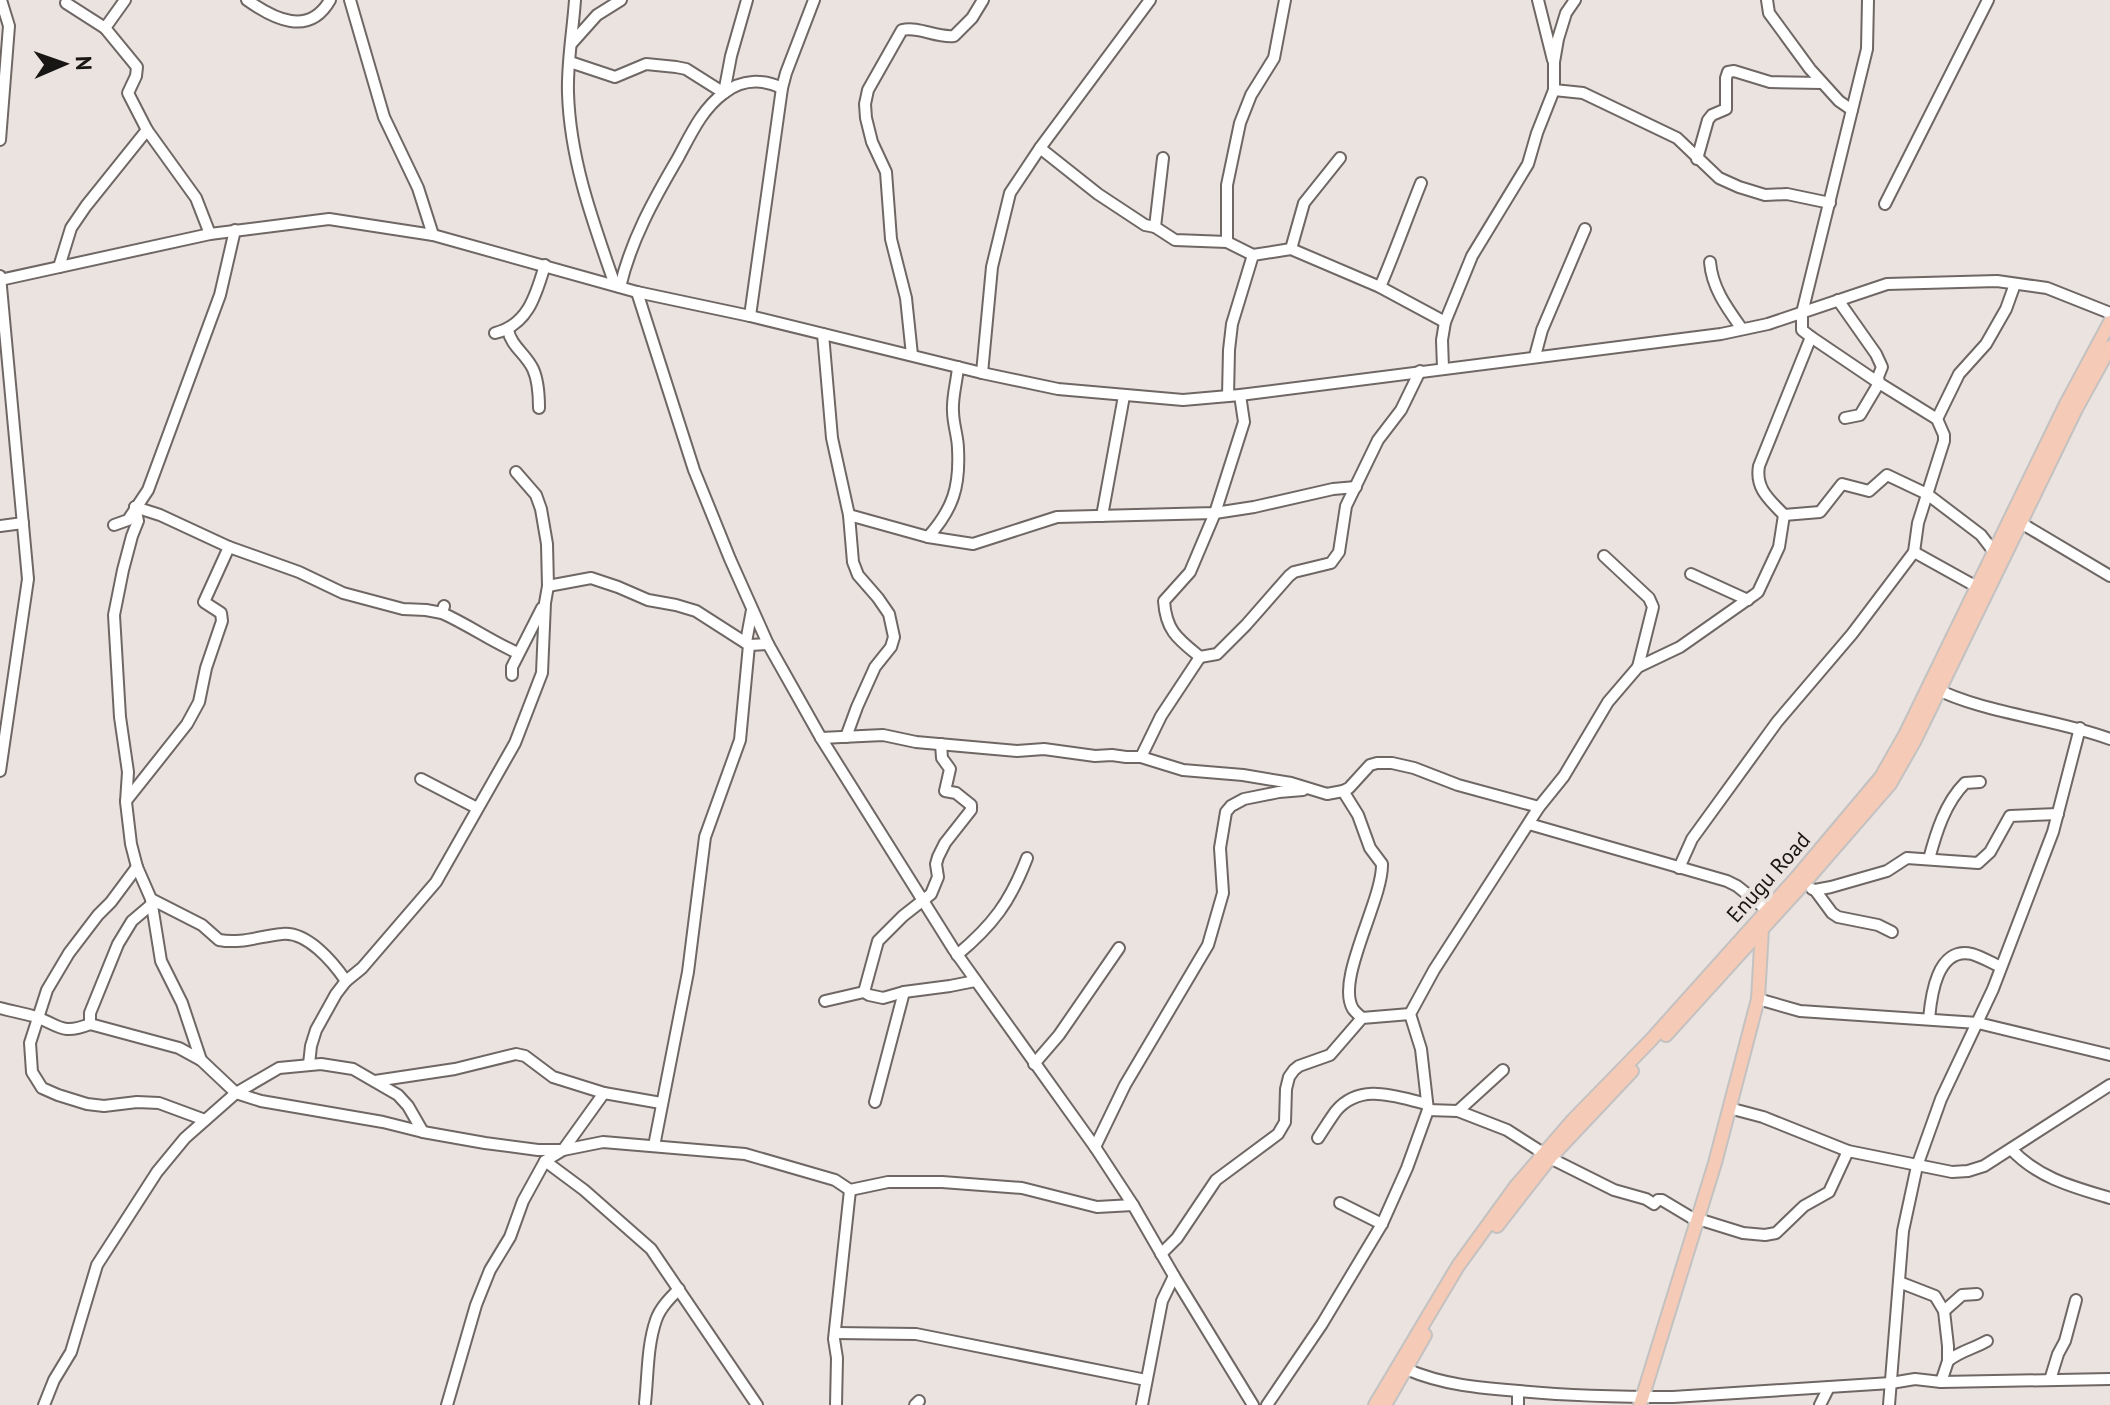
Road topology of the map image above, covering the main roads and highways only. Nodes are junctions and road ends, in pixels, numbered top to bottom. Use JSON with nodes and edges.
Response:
{"nodes":[{"id":1,"x":2110,"y":322,"type":"edge"},
{"id":2,"x":2110,"y":347,"type":"edge"},
{"id":3,"x":1934,"y":688,"type":"junction"},
{"id":4,"x":1760,"y":925,"type":"junction"},
{"id":5,"x":1546,"y":1156,"type":"junction"},
{"id":6,"x":1641,"y":1401,"type":"edge"},
{"id":7,"x":1375,"y":1405,"type":"edge"},
{"id":8,"x":1385,"y":1405,"type":"edge"}],
"edges":[{"from":1,"to":3,"type":"main road","name":"Enugu Road"},
{"from":2,"to":3,"type":"main road"},
{"from":3,"to":4,"type":"main road","name":"Enugu Road"},
{"from":3,"to":4,"type":"main road"},
{"from":4,"to":5,"type":"main road","name":"Enugu Road"},
{"from":4,"to":6,"type":"main road"},
{"from":5,"to":7,"type":"main road","name":"Enugu Road"},
{"from":5,"to":8,"type":"main road"}]}
